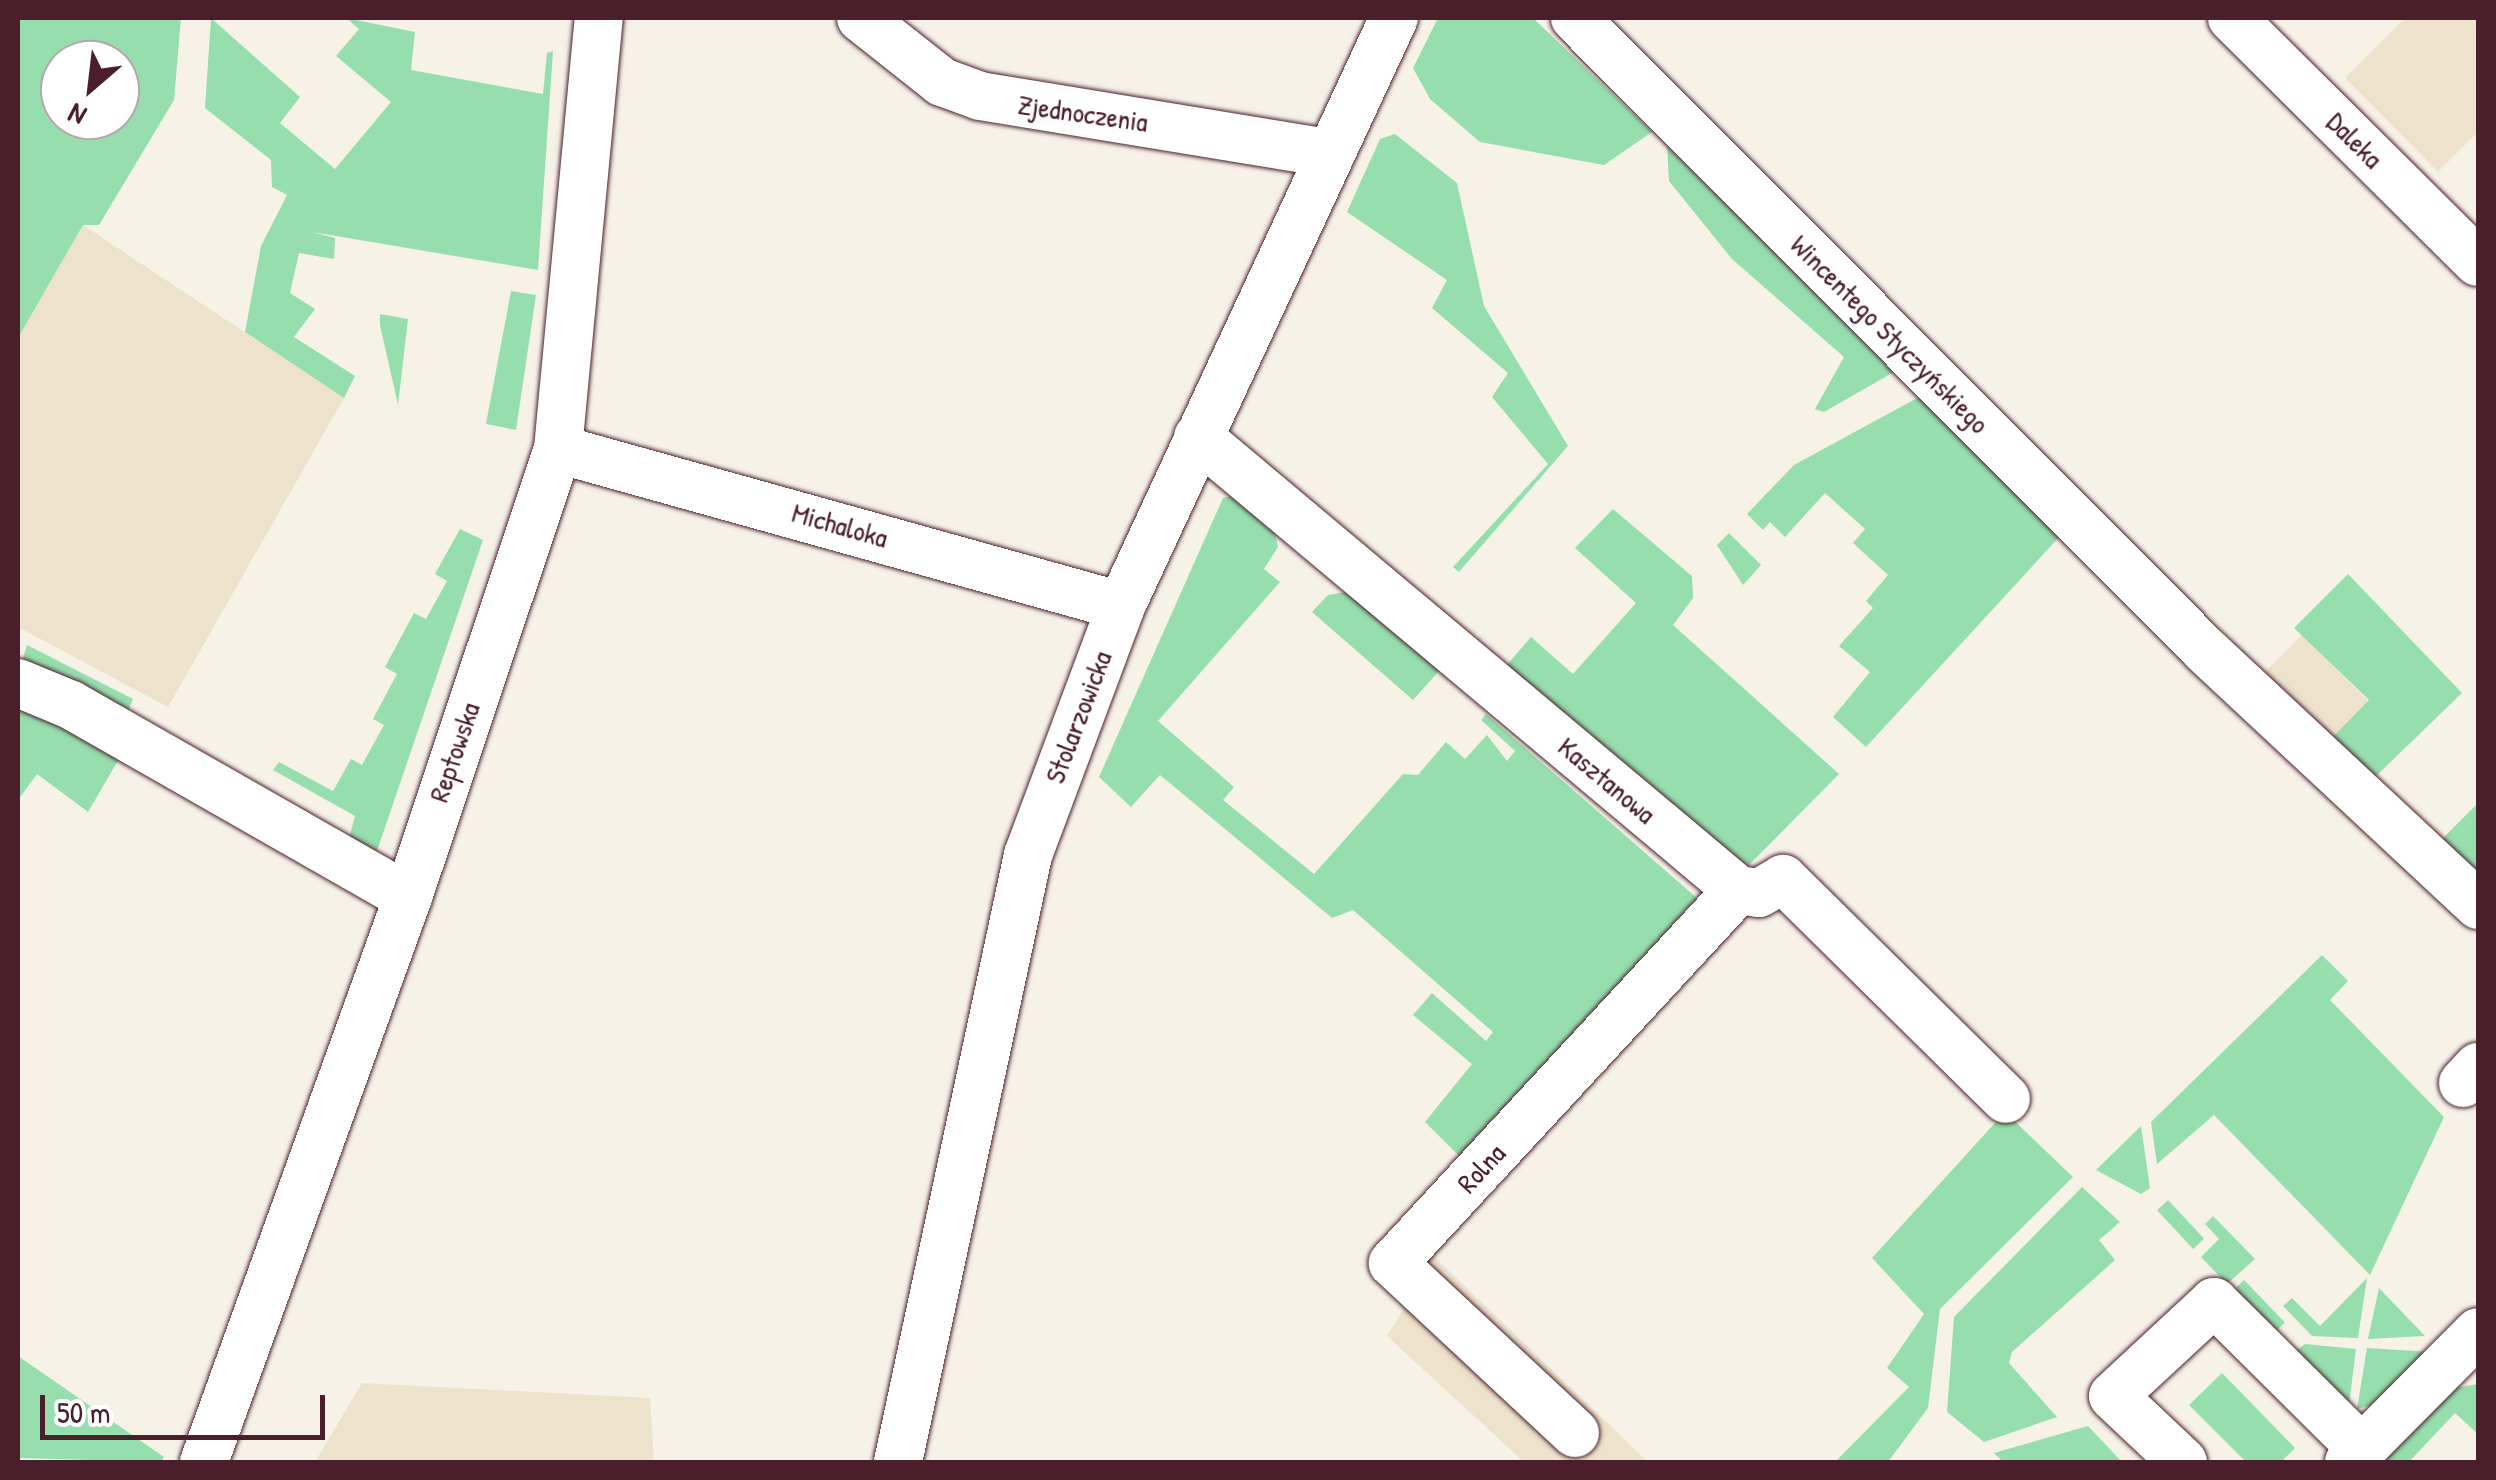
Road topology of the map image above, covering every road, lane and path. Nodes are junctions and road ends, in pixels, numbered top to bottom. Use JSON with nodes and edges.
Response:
{"nodes":[{"id":1,"x":599,"y":18,"type":"edge"},
{"id":2,"x":861,"y":18,"type":"edge"},
{"id":3,"x":1394,"y":18,"type":"edge"},
{"id":4,"x":1575,"y":18,"type":"edge"},
{"id":5,"x":2232,"y":18,"type":"edge"},
{"id":6,"x":1329,"y":153,"type":"junction"},
{"id":7,"x":2478,"y":262,"type":"edge"},
{"id":8,"x":1198,"y":438,"type":"junction"},
{"id":9,"x":558,"y":449,"type":"junction"},
{"id":10,"x":1122,"y":606,"type":"junction"},
{"id":11,"x":18,"y":682,"type":"edge"},
{"id":12,"x":1738,"y":890,"type":"junction"},
{"id":13,"x":408,"y":897,"type":"junction"},
{"id":14,"x":2478,"y":905,"type":"edge"},
{"id":15,"x":2006,"y":1099,"type":"dead end"},
{"id":16,"x":2478,"y":1332,"type":"edge"},
{"id":17,"x":1575,"y":1433,"type":"dead end"},
{"id":18,"x":2356,"y":1456,"type":"edge"},
{"id":19,"x":204,"y":1462,"type":"edge"},
{"id":20,"x":898,"y":1462,"type":"edge"},
{"id":21,"x":2182,"y":1462,"type":"edge"}],
"edges":[{"from":1,"to":9,"type":"street","name":"Reptowska"},
{"from":2,"to":6,"type":"street","name":"Zjednoczenia"},
{"from":3,"to":6,"type":"street","name":"Stolarzowicka"},
{"from":4,"to":14,"type":"street","name":"Wincentego Styczyńskiego"},
{"from":5,"to":7,"type":"street","name":"Daleka"},
{"from":6,"to":8,"type":"street","name":"Stolarzowicka"},
{"from":8,"to":10,"type":"street","name":"Stolarzowicka"},
{"from":8,"to":12,"type":"street","name":"Kasztanowa"},
{"from":9,"to":10,"type":"street","name":"Michaloka"},
{"from":9,"to":13,"type":"street","name":"Reptowska"},
{"from":10,"to":20,"type":"street","name":"Stolarzowicka"},
{"from":11,"to":13,"type":"street"},
{"from":12,"to":15,"type":"street"},
{"from":12,"to":17,"type":"street","name":"Rolna"},
{"from":13,"to":19,"type":"street","name":"Reptowska"},
{"from":16,"to":18,"type":"street"},
{"from":18,"to":21,"type":"street"}]}
